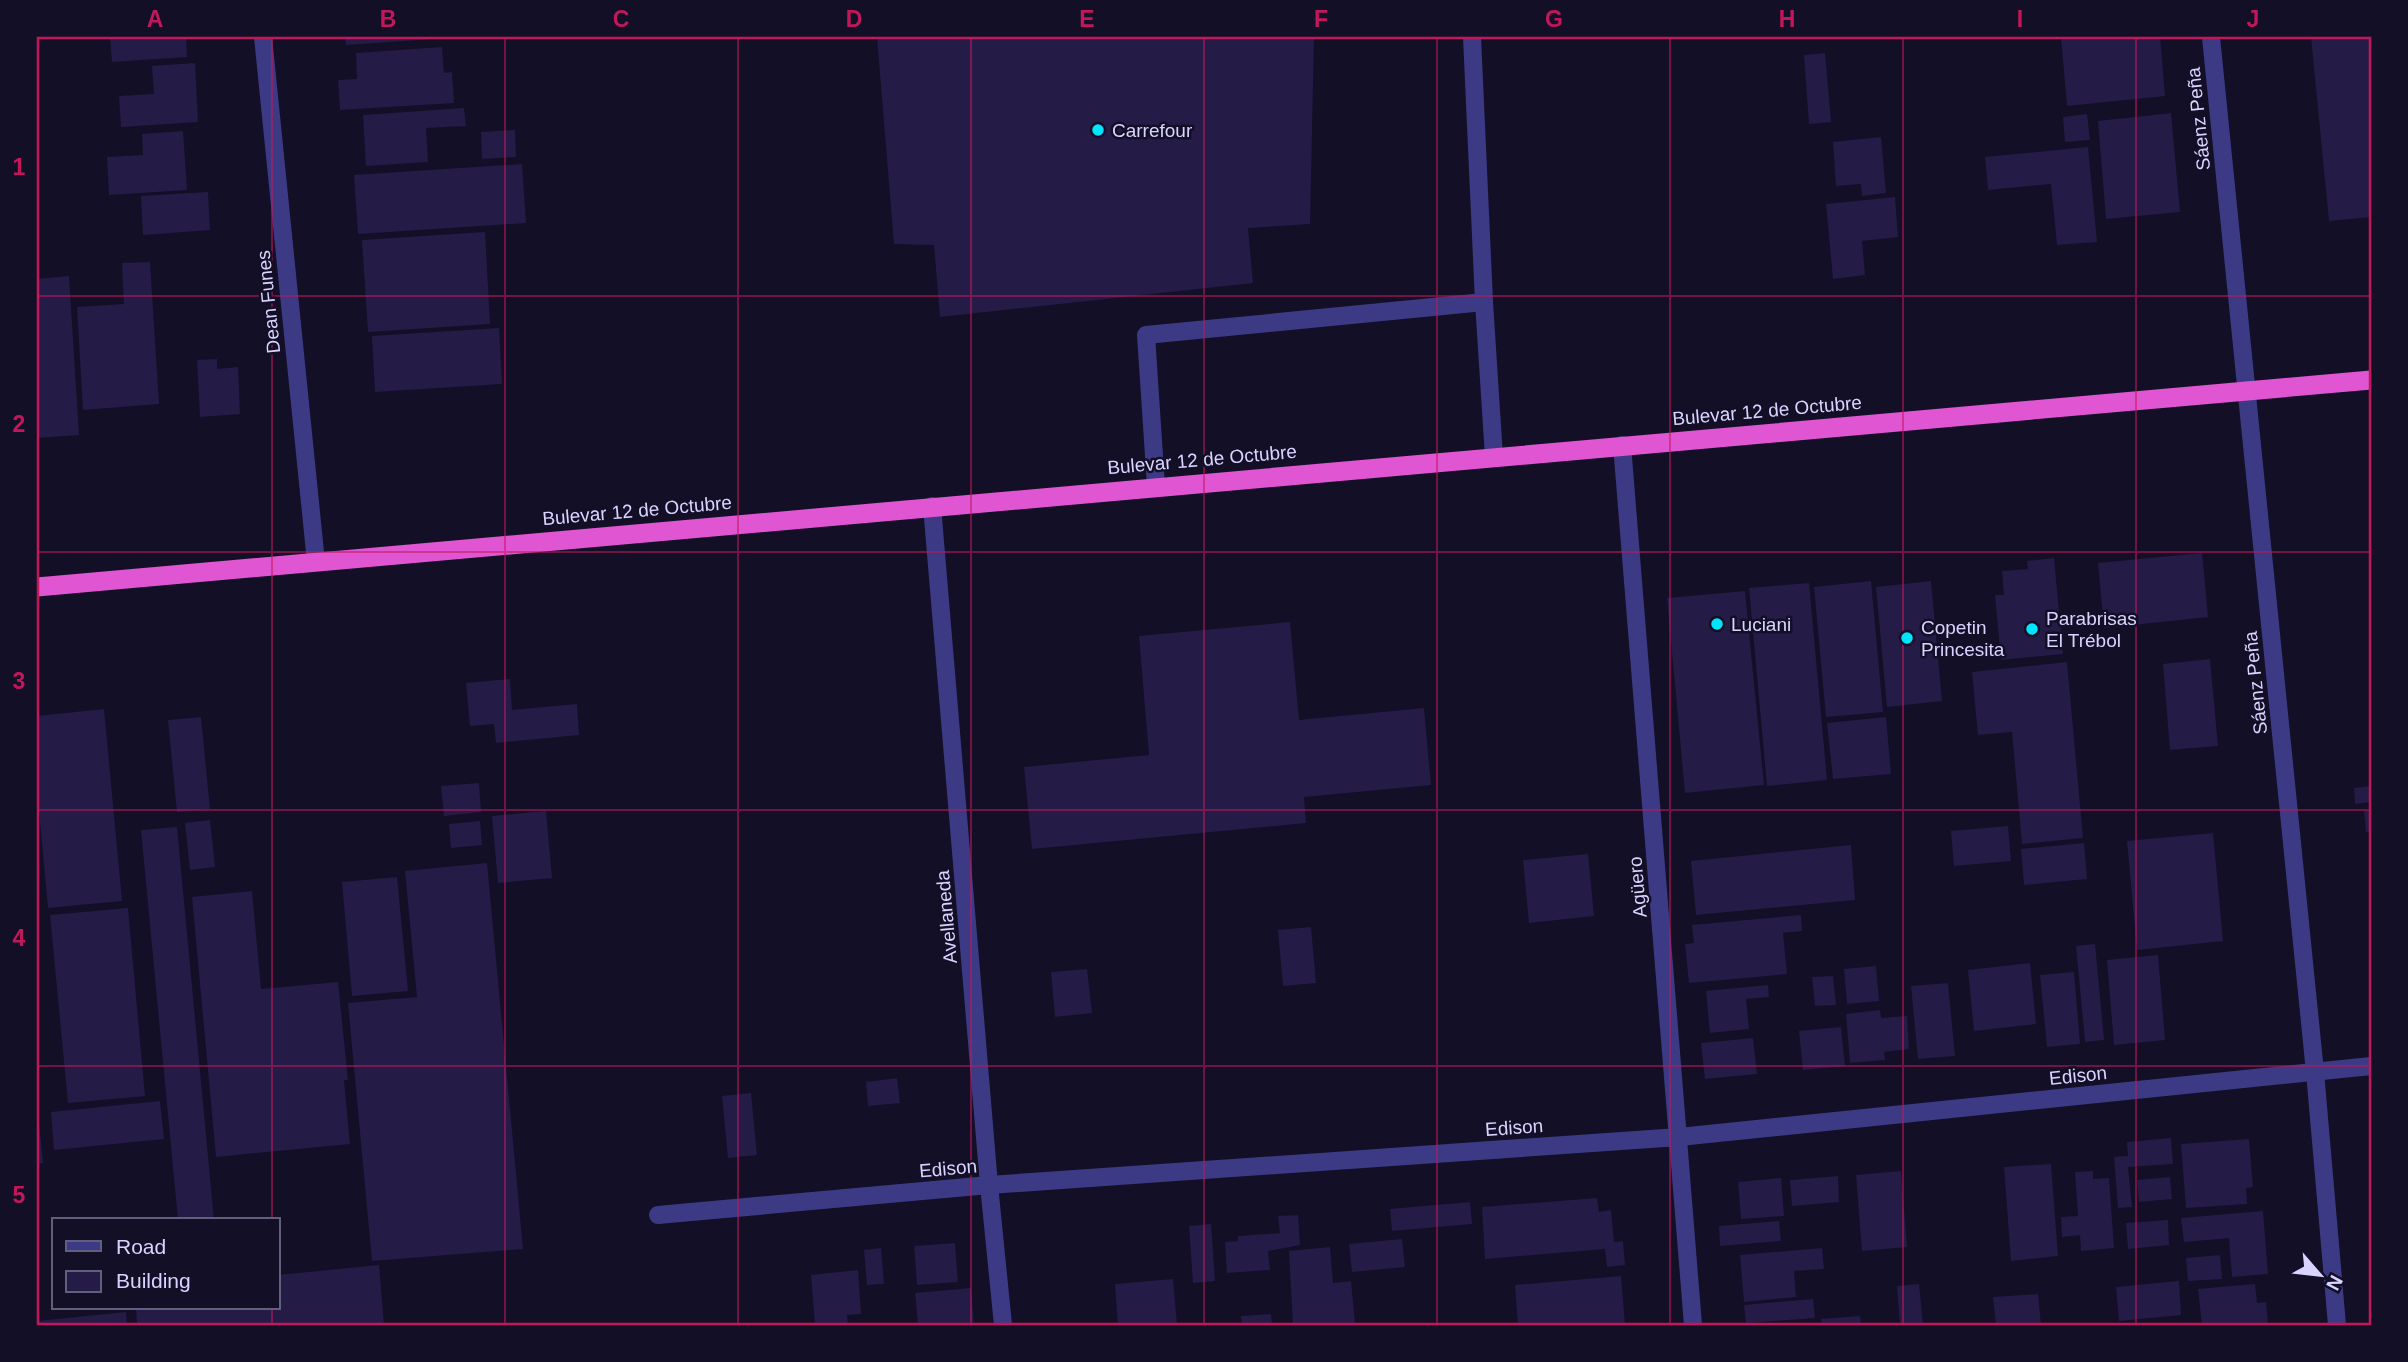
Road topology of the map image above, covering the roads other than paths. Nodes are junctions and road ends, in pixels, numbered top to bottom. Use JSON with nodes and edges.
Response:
{"nodes":[{"id":1,"x":262,"y":37,"type":"edge"},
{"id":2,"x":1472,"y":37,"type":"edge"},
{"id":3,"x":2211,"y":37,"type":"edge"},
{"id":4,"x":1484,"y":302,"type":"junction"},
{"id":5,"x":2371,"y":380,"type":"edge"},
{"id":6,"x":2246,"y":391,"type":"junction"},
{"id":7,"x":1622,"y":445,"type":"junction"},
{"id":8,"x":1494,"y":457,"type":"junction"},
{"id":9,"x":1156,"y":486,"type":"junction"},
{"id":10,"x":933,"y":506,"type":"junction"},
{"id":11,"x":316,"y":562,"type":"junction"},
{"id":12,"x":37,"y":587,"type":"edge"},
{"id":13,"x":2371,"y":1066,"type":"edge"},
{"id":14,"x":2315,"y":1072,"type":"junction"},
{"id":15,"x":1679,"y":1137,"type":"junction"},
{"id":16,"x":989,"y":1185,"type":"junction"},
{"id":17,"x":658,"y":1215,"type":"dead end"},
{"id":18,"x":1003,"y":1325,"type":"edge"},
{"id":19,"x":1693,"y":1325,"type":"edge"},
{"id":20,"x":2337,"y":1325,"type":"edge"}],
"edges":[{"from":1,"to":11,"type":"street","name":"Dean Funes"},
{"from":2,"to":4,"type":"street"},
{"from":3,"to":6,"type":"street","name":"Sáenz Peña"},
{"from":4,"to":8,"type":"street"},
{"from":4,"to":9,"type":"street"},
{"from":5,"to":6,"type":"highway","name":"Bulevar 12 de Octubre"},
{"from":6,"to":7,"type":"highway","name":"Bulevar 12 de Octubre"},
{"from":6,"to":14,"type":"street","name":"Sáenz Peña"},
{"from":7,"to":8,"type":"highway","name":"Bulevar 12 de Octubre"},
{"from":7,"to":15,"type":"street","name":"Agüero"},
{"from":8,"to":9,"type":"highway","name":"Bulevar 12 de Octubre"},
{"from":9,"to":10,"type":"highway","name":"Bulevar 12 de Octubre"},
{"from":10,"to":11,"type":"highway","name":"Bulevar 12 de Octubre"},
{"from":10,"to":16,"type":"street","name":"Avellaneda"},
{"from":11,"to":12,"type":"highway","name":"Bulevar 12 de Octubre"},
{"from":13,"to":14,"type":"street","name":"Edison"},
{"from":14,"to":15,"type":"street","name":"Edison"},
{"from":14,"to":20,"type":"street","name":"Sáenz Peña"},
{"from":15,"to":16,"type":"street","name":"Edison"},
{"from":15,"to":19,"type":"street","name":"Agüero"},
{"from":16,"to":17,"type":"street","name":"Edison"},
{"from":16,"to":18,"type":"street","name":"Avellaneda"}]}
